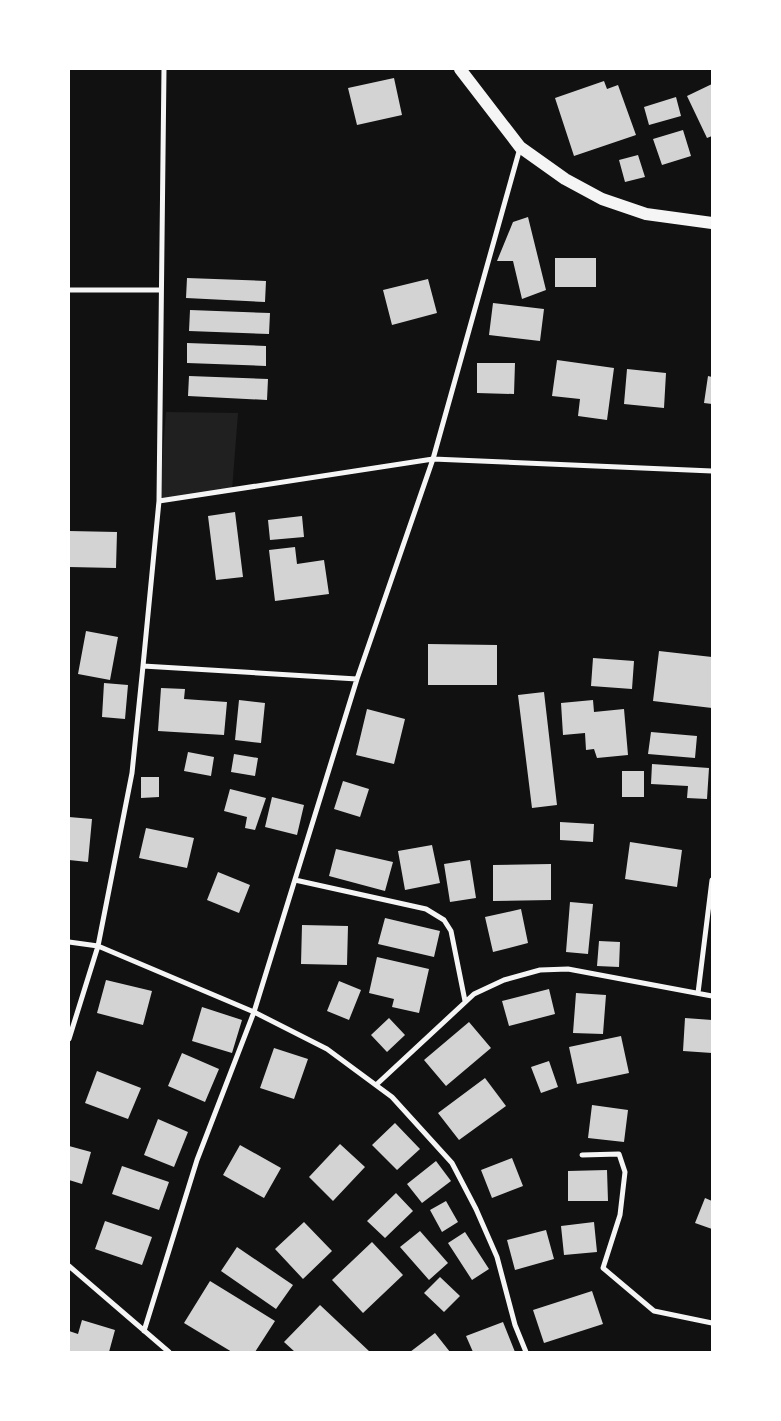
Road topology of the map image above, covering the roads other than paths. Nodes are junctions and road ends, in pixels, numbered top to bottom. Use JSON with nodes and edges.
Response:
{"nodes":[{"id":1,"x":164,"y":69,"type":"edge"},
{"id":2,"x":460,"y":69,"type":"edge"},
{"id":3,"x":520,"y":147,"type":"junction"},
{"id":4,"x":712,"y":223,"type":"edge"},
{"id":5,"x":69,"y":290,"type":"edge"},
{"id":6,"x":161,"y":290,"type":"junction"},
{"id":7,"x":433,"y":459,"type":"junction"},
{"id":8,"x":712,"y":471,"type":"edge"},
{"id":9,"x":159,"y":501,"type":"junction"},
{"id":10,"x":143,"y":666,"type":"junction"},
{"id":11,"x":357,"y":679,"type":"junction"},
{"id":12,"x":295,"y":880,"type":"junction"},
{"id":13,"x":712,"y":880,"type":"edge"},
{"id":14,"x":69,"y":942,"type":"edge"},
{"id":15,"x":98,"y":946,"type":"junction"},
{"id":16,"x":698,"y":993,"type":"junction"},
{"id":17,"x":712,"y":996,"type":"edge"},
{"id":18,"x":465,"y":1001,"type":"junction"},
{"id":19,"x":254,"y":1012,"type":"junction"},
{"id":20,"x":69,"y":1039,"type":"edge"},
{"id":21,"x":376,"y":1085,"type":"junction"},
{"id":22,"x":582,"y":1155,"type":"dead end"},
{"id":23,"x":69,"y":1266,"type":"edge"},
{"id":24,"x":712,"y":1323,"type":"edge"},
{"id":25,"x":144,"y":1331,"type":"junction"},
{"id":26,"x":169,"y":1352,"type":"edge"},
{"id":27,"x":526,"y":1352,"type":"edge"}],
"edges":[{"from":1,"to":6,"type":"street"},
{"from":2,"to":3,"type":"main road"},
{"from":3,"to":4,"type":"main road"},
{"from":3,"to":7,"type":"street"},
{"from":5,"to":6,"type":"street"},
{"from":6,"to":9,"type":"street"},
{"from":7,"to":8,"type":"street"},
{"from":7,"to":9,"type":"street"},
{"from":7,"to":11,"type":"street"},
{"from":9,"to":10,"type":"street"},
{"from":10,"to":11,"type":"street"},
{"from":10,"to":15,"type":"street"},
{"from":11,"to":12,"type":"street"},
{"from":12,"to":18,"type":"street"},
{"from":12,"to":19,"type":"street"},
{"from":13,"to":16,"type":"street"},
{"from":14,"to":15,"type":"street"},
{"from":15,"to":19,"type":"street"},
{"from":15,"to":20,"type":"street"},
{"from":16,"to":17,"type":"street"},
{"from":16,"to":18,"type":"street"},
{"from":18,"to":21,"type":"street"},
{"from":19,"to":21,"type":"street"},
{"from":19,"to":25,"type":"street"},
{"from":21,"to":27,"type":"street"},
{"from":22,"to":24,"type":"street"},
{"from":23,"to":25,"type":"street"},
{"from":25,"to":26,"type":"street"}]}
